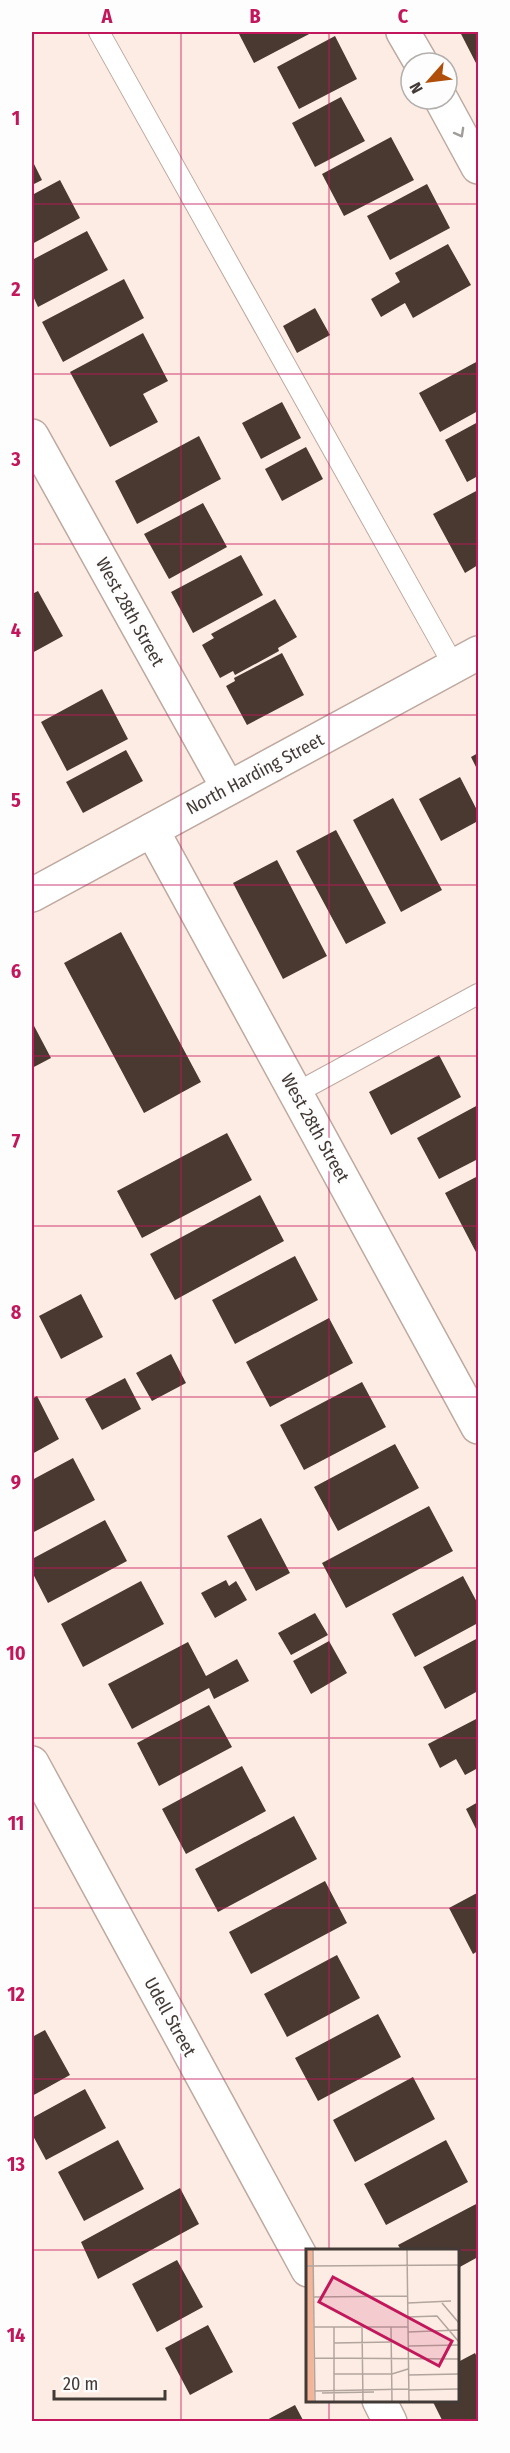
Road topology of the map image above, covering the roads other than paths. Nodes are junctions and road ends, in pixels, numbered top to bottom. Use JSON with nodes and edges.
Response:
{"nodes":[{"id":1,"x":99,"y":32,"type":"edge"},
{"id":2,"x":403,"y":32,"type":"edge"},
{"id":3,"x":414,"y":51,"type":"edge"},
{"id":4,"x":448,"y":111,"type":"edge"},
{"id":5,"x":478,"y":167,"type":"edge"},
{"id":6,"x":32,"y":436,"type":"edge"},
{"id":7,"x":466,"y":659,"type":"edge"},
{"id":8,"x":228,"y":788,"type":"junction"},
{"id":9,"x":152,"y":830,"type":"junction"},
{"id":10,"x":32,"y":895,"type":"edge"},
{"id":11,"x":478,"y":994,"type":"edge"},
{"id":12,"x":296,"y":1093,"type":"junction"},
{"id":13,"x":478,"y":1427,"type":"edge"},
{"id":14,"x":32,"y":1763,"type":"edge"},
{"id":15,"x":306,"y":2266,"type":"edge"},
{"id":16,"x":380,"y":2402,"type":"edge"},
{"id":17,"x":390,"y":2421,"type":"edge"}],
"edges":[{"from":1,"to":7,"type":"lane"},
{"from":2,"to":3,"type":"street"},
{"from":4,"to":5,"type":"street","one_way":true},
{"from":6,"to":8,"type":"street","name":"West 28th Street"},
{"from":7,"to":8,"type":"street","name":"North Harding Street"},
{"from":8,"to":9,"type":"street","name":"North Harding Street"},
{"from":9,"to":10,"type":"street","name":"North Harding Street"},
{"from":9,"to":12,"type":"street","name":"West 28th Street"},
{"from":11,"to":12,"type":"lane"},
{"from":12,"to":13,"type":"street","name":"West 28th Street"},
{"from":14,"to":15,"type":"street","name":"Udell Street"},
{"from":16,"to":17,"type":"street"}]}
